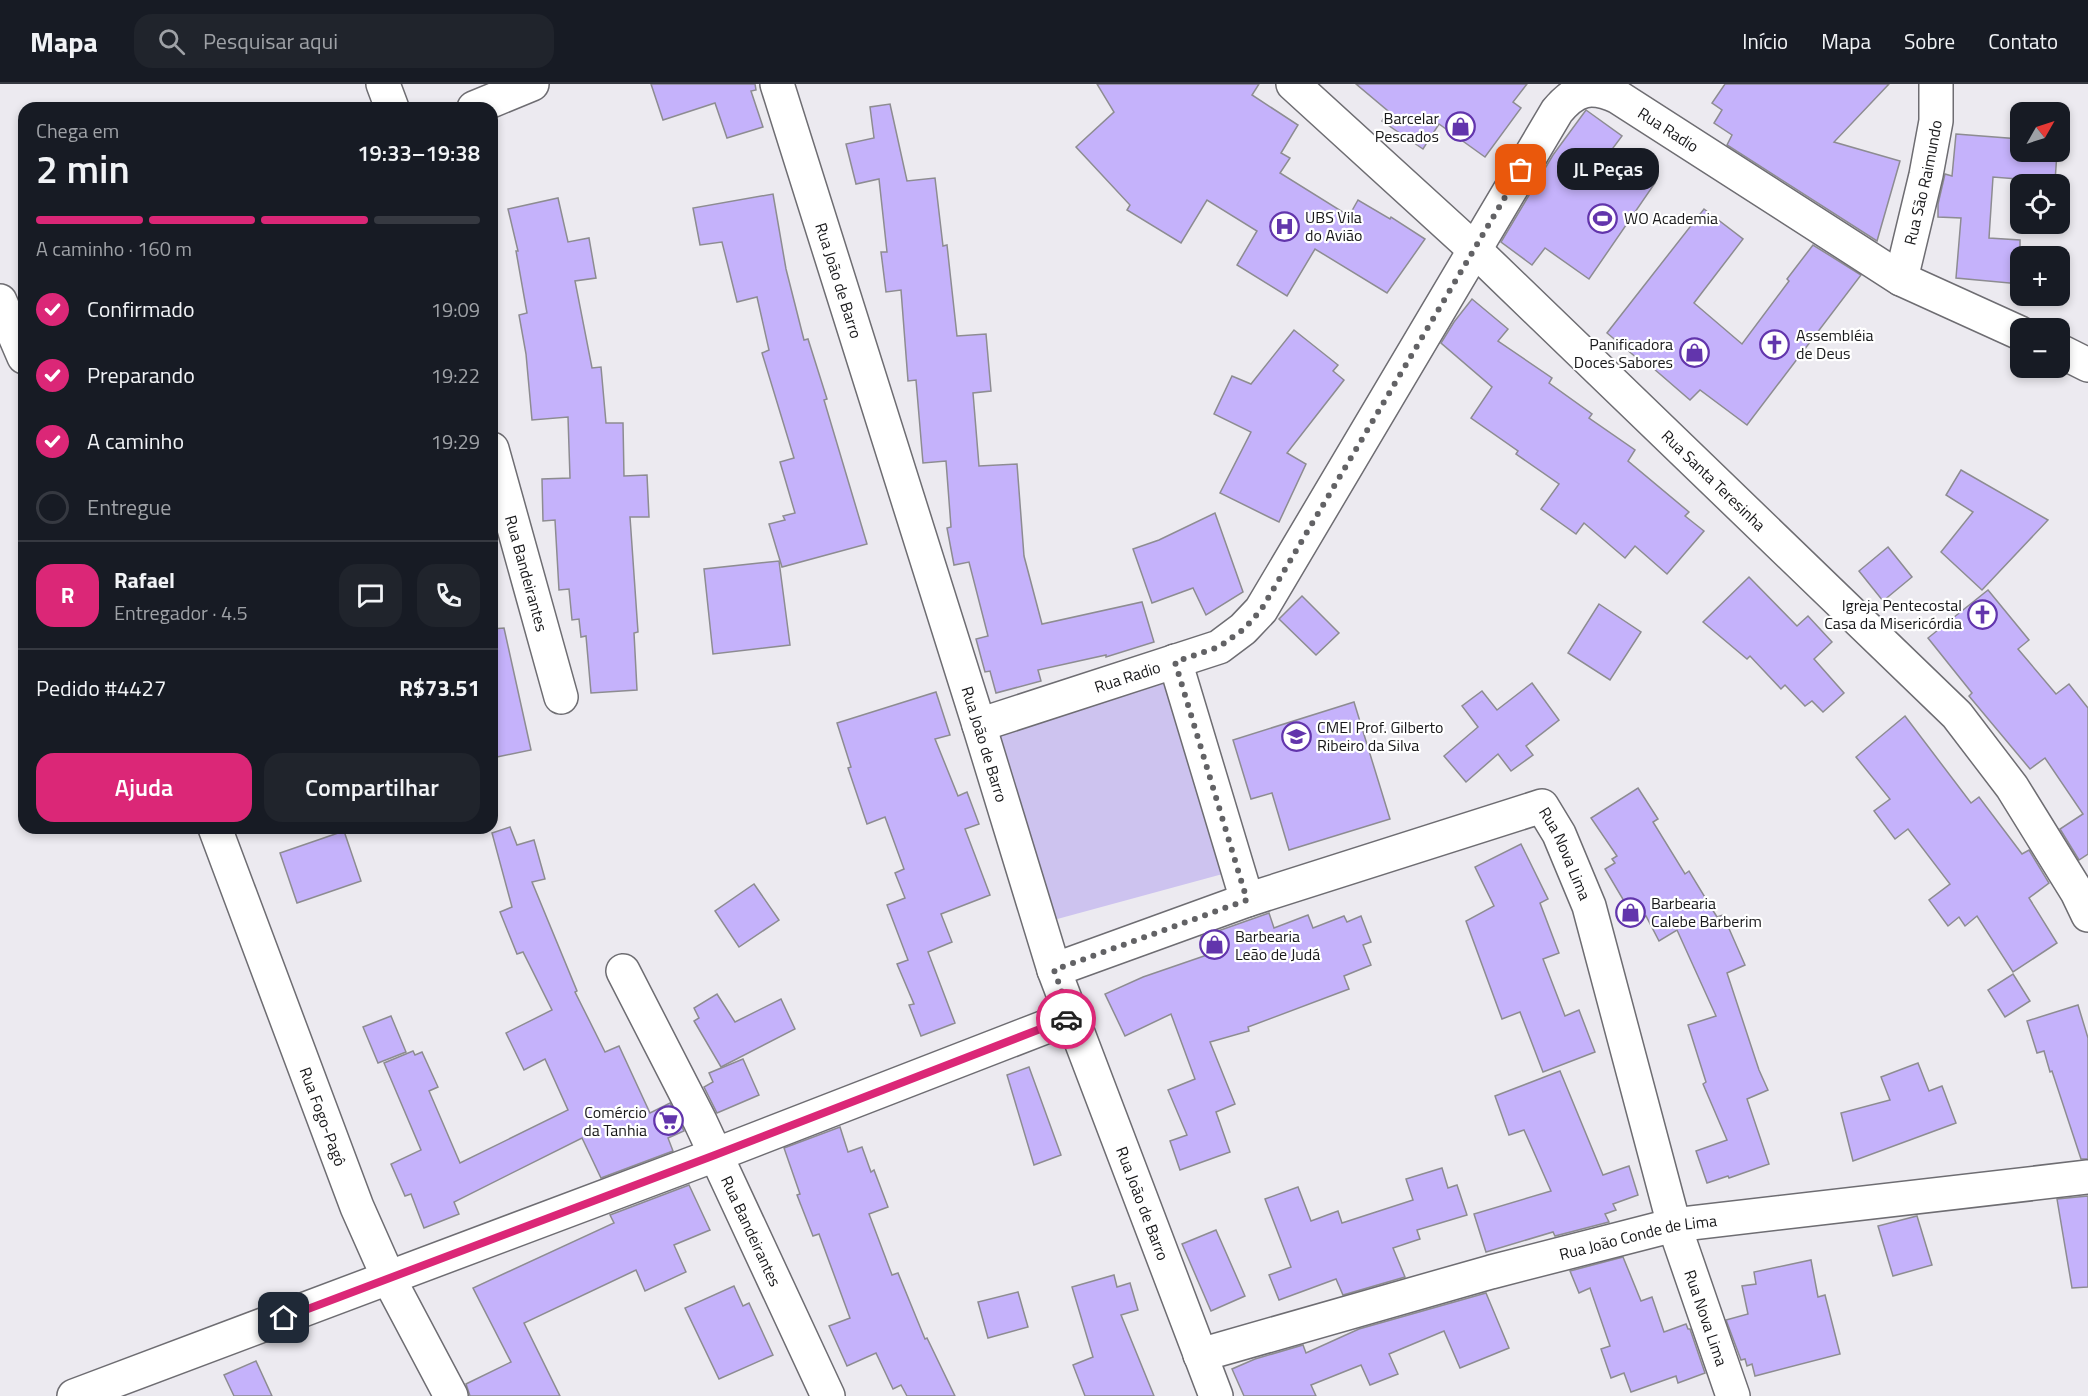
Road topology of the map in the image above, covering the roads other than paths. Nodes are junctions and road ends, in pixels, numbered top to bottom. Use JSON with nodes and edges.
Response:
{"nodes":[{"id":1,"x":383,"y":84,"type":"edge"},
{"id":2,"x":532,"y":84,"type":"edge"},
{"id":3,"x":777,"y":84,"type":"edge"},
{"id":4,"x":1293,"y":84,"type":"edge"},
{"id":5,"x":1936,"y":84,"type":"edge"},
{"id":6,"x":390,"y":102,"type":"edge"},
{"id":7,"x":488,"y":102,"type":"edge"},
{"id":8,"x":1474,"y":250,"type":"junction"},
{"id":9,"x":1901,"y":279,"type":"junction"},
{"id":10,"x":2010,"y":328,"type":"edge"},
{"id":11,"x":2070,"y":356,"type":"edge"},
{"id":12,"x":2088,"y":365,"type":"edge"},
{"id":13,"x":498,"y":471,"type":"edge"},
{"id":14,"x":1175,"y":662,"type":"junction"},
{"id":15,"x":561,"y":697,"type":"dead end"},
{"id":16,"x":979,"y":725,"type":"junction"},
{"id":17,"x":217,"y":834,"type":"edge"},
{"id":18,"x":1247,"y":900,"type":"junction"},
{"id":19,"x":2088,"y":915,"type":"edge"},
{"id":20,"x":1054,"y":970,"type":"junction"},
{"id":21,"x":623,"y":971,"type":"dead end"},
{"id":22,"x":1071,"y":1017,"type":"junction"},
{"id":23,"x":715,"y":1155,"type":"junction"},
{"id":24,"x":2088,"y":1177,"type":"edge"},
{"id":25,"x":1674,"y":1225,"type":"junction"},
{"id":26,"x":389,"y":1279,"type":"junction"},
{"id":27,"x":1200,"y":1355,"type":"junction"},
{"id":28,"x":74,"y":1396,"type":"edge"},
{"id":29,"x":451,"y":1396,"type":"edge"},
{"id":30,"x":828,"y":1396,"type":"edge"},
{"id":31,"x":1216,"y":1396,"type":"edge"},
{"id":32,"x":1733,"y":1396,"type":"edge"}],
"edges":[{"from":1,"to":6,"type":"street"},
{"from":2,"to":7,"type":"street"},
{"from":3,"to":16,"type":"street","name":"Rua João de Barro"},
{"from":4,"to":8,"type":"street","name":"Rua Santa Teresinha"},
{"from":5,"to":9,"type":"street","name":"Rua São Raimundo"},
{"from":8,"to":9,"type":"street","name":"Rua Radio"},
{"from":8,"to":14,"type":"street","name":"Rua Radio"},
{"from":8,"to":19,"type":"street","name":"Rua Santa Teresinha"},
{"from":9,"to":10,"type":"street","name":"Rua Radio"},
{"from":11,"to":12,"type":"street"},
{"from":13,"to":15,"type":"street","name":"Rua Bandeirantes"},
{"from":14,"to":16,"type":"street","name":"Rua Radio"},
{"from":14,"to":18,"type":"street"},
{"from":16,"to":20,"type":"street","name":"Rua João de Barro"},
{"from":17,"to":26,"type":"street","name":"Rua Fogo-Pagô"},
{"from":18,"to":20,"type":"street","name":"Rua Nova Lima"},
{"from":18,"to":25,"type":"street","name":"Rua Nova Lima"},
{"from":20,"to":22,"type":"street","name":"Rua João de Barro"},
{"from":21,"to":23,"type":"street","name":"Rua Bandeirantes"},
{"from":22,"to":23,"type":"street"},
{"from":22,"to":27,"type":"street","name":"Rua João de Barro"},
{"from":23,"to":26,"type":"street"},
{"from":23,"to":30,"type":"street","name":"Rua Bandeirantes"},
{"from":24,"to":25,"type":"street","name":"Rua João Conde de Lima"},
{"from":25,"to":27,"type":"street","name":"Rua João Conde de Lima"},
{"from":25,"to":32,"type":"street","name":"Rua Nova Lima"},
{"from":26,"to":28,"type":"street"},
{"from":26,"to":29,"type":"street","name":"Rua Fogo-Pagô"},
{"from":27,"to":31,"type":"street","name":"Rua João de Barro"}]}
